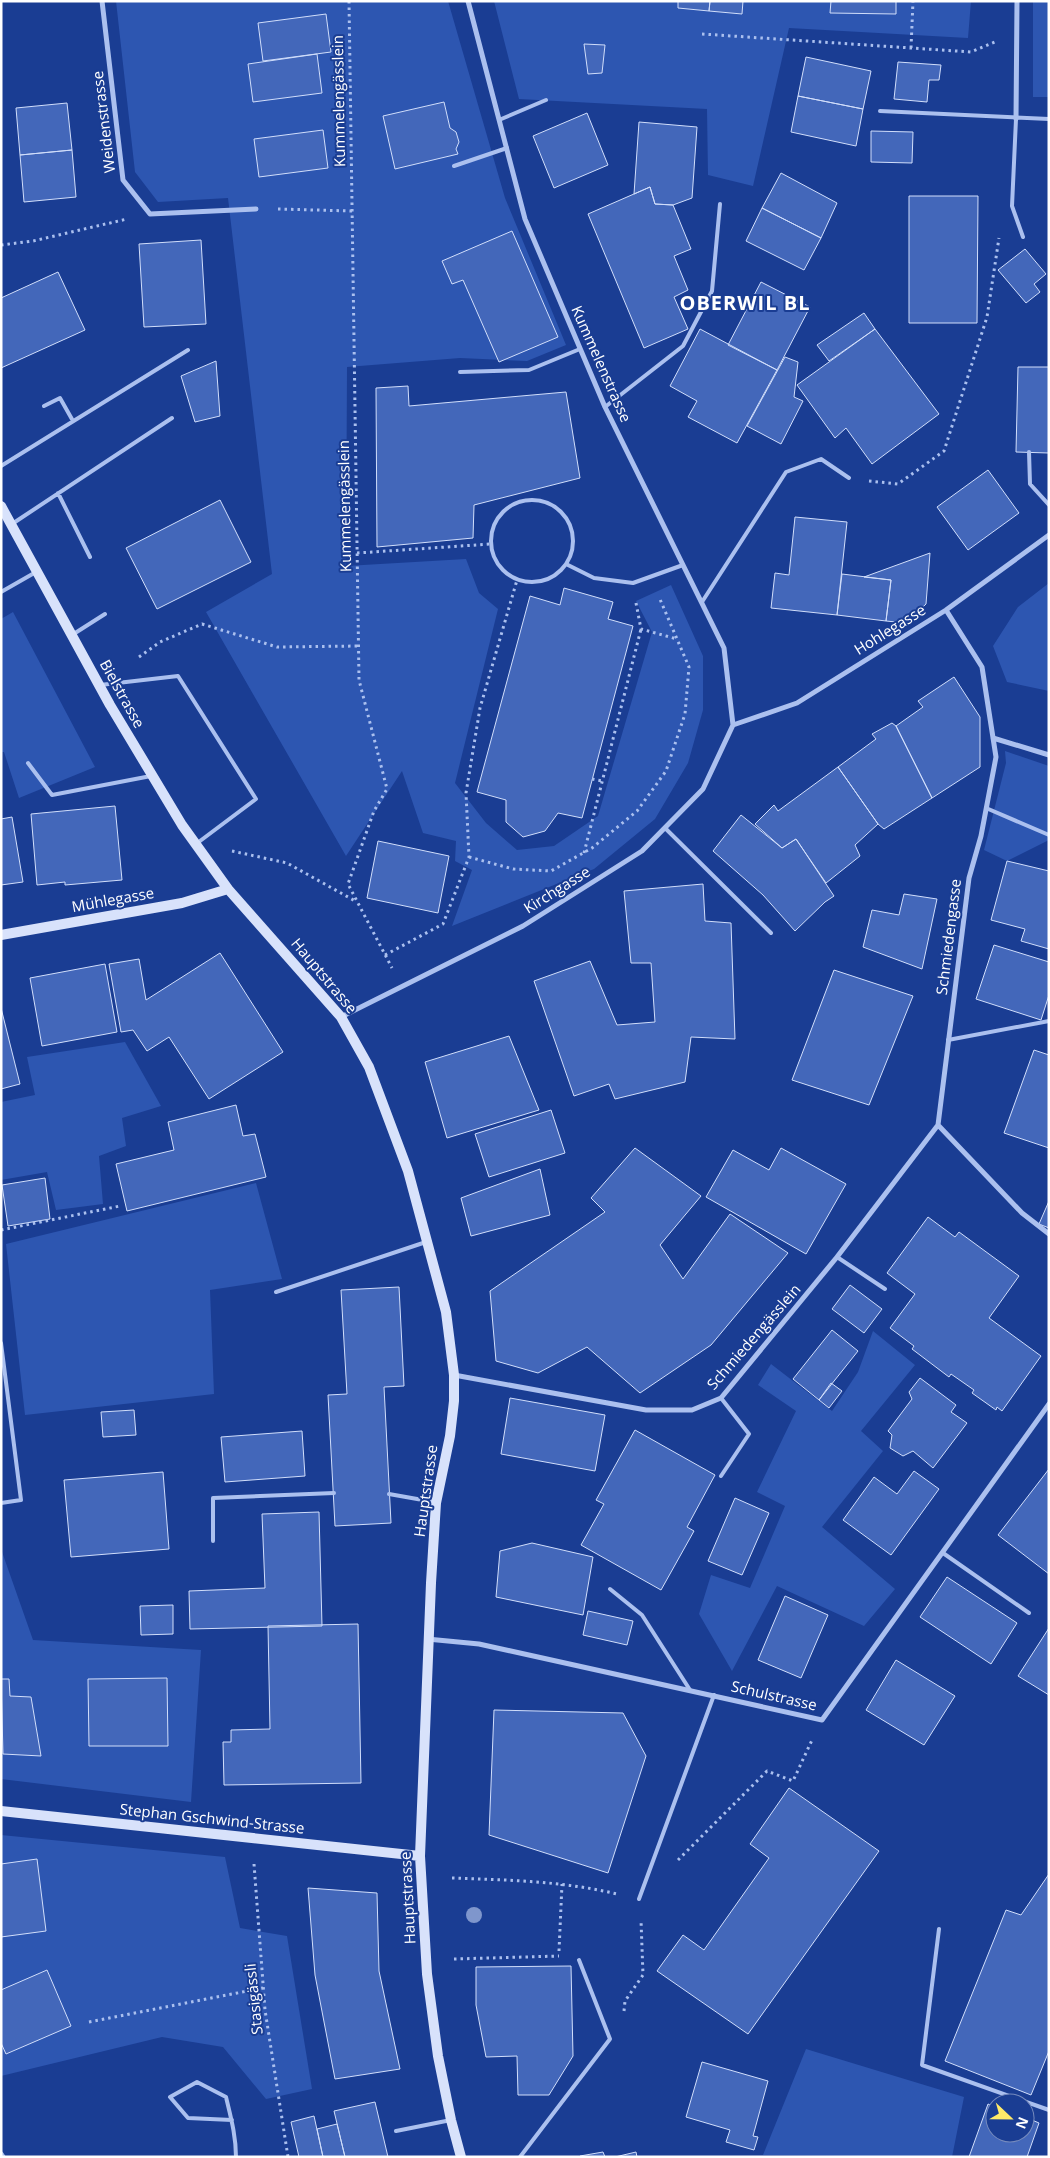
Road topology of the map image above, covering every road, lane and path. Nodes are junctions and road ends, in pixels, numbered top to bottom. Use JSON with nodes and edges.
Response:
{"nodes":[{"id":1,"x":102,"y":1,"type":"edge"},
{"id":2,"x":349,"y":1,"type":"edge"},
{"id":3,"x":468,"y":1,"type":"edge"},
{"id":4,"x":913,"y":1,"type":"edge"},
{"id":5,"x":1017,"y":1,"type":"edge"},
{"id":6,"x":1016,"y":33,"type":"junction"},
{"id":7,"x":702,"y":34,"type":"dead end"},
{"id":8,"x":912,"y":48,"type":"junction"},
{"id":9,"x":546,"y":100,"type":"dead end"},
{"id":10,"x":880,"y":111,"type":"dead end"},
{"id":11,"x":1016,"y":119,"type":"junction"},
{"id":12,"x":1049,"y":119,"type":"edge"},
{"id":13,"x":499,"y":120,"type":"junction"},
{"id":14,"x":507,"y":148,"type":"junction"},
{"id":15,"x":454,"y":166,"type":"dead end"},
{"id":16,"x":720,"y":204,"type":"dead end"},
{"id":17,"x":256,"y":209,"type":"joint"},
{"id":18,"x":352,"y":211,"type":"junction"},
{"id":19,"x":150,"y":214,"type":"junction"},
{"id":20,"x":1000,"y":235,"type":"dead end"},
{"id":21,"x":1023,"y":237,"type":"dead end"},
{"id":22,"x":1,"y":245,"type":"edge"},
{"id":23,"x":580,"y":349,"type":"junction"},
{"id":24,"x":188,"y":350,"type":"dead end"},
{"id":25,"x":460,"y":372,"type":"dead end"},
{"id":26,"x":44,"y":406,"type":"dead end"},
{"id":27,"x":605,"y":408,"type":"junction"},
{"id":28,"x":172,"y":418,"type":"dead end"},
{"id":29,"x":73,"y":421,"type":"junction"},
{"id":30,"x":1029,"y":452,"type":"dead end"},
{"id":31,"x":1,"y":466,"type":"edge"},
{"id":32,"x":849,"y":478,"type":"joint"},
{"id":33,"x":58,"y":493,"type":"junction"},
{"id":34,"x":1049,"y":505,"type":"edge"},
{"id":35,"x":1,"y":506,"type":"edge"},
{"id":36,"x":12,"y":524,"type":"junction"},
{"id":37,"x":1049,"y":535,"type":"edge"},
{"id":38,"x":491,"y":544,"type":"junction"},
{"id":39,"x":357,"y":553,"type":"junction"},
{"id":40,"x":90,"y":557,"type":"dead end"},
{"id":41,"x":566,"y":564,"type":"junction"},
{"id":42,"x":683,"y":565,"type":"junction"},
{"id":43,"x":38,"y":571,"type":"junction"},
{"id":44,"x":651,"y":577,"type":"junction"},
{"id":45,"x":517,"y":580,"type":"junction"},
{"id":46,"x":633,"y":583,"type":"junction"},
{"id":47,"x":1,"y":592,"type":"edge"},
{"id":48,"x":702,"y":602,"type":"junction"},
{"id":49,"x":946,"y":610,"type":"junction"},
{"id":50,"x":105,"y":614,"type":"dead end"},
{"id":51,"x":641,"y":629,"type":"junction"},
{"id":52,"x":72,"y":635,"type":"junction"},
{"id":53,"x":677,"y":640,"type":"junction"},
{"id":54,"x":358,"y":646,"type":"junction"},
{"id":55,"x":137,"y":658,"type":"dead end"},
{"id":56,"x":100,"y":685,"type":"junction"},
{"id":57,"x":733,"y":725,"type":"junction"},
{"id":58,"x":993,"y":738,"type":"junction"},
{"id":59,"x":1049,"y":754,"type":"edge"},
{"id":60,"x":28,"y":762,"type":"dead end"},
{"id":61,"x":153,"y":775,"type":"junction"},
{"id":62,"x":592,"y":779,"type":"dead end"},
{"id":63,"x":602,"y":781,"type":"junction"},
{"id":64,"x":986,"y":808,"type":"junction"},
{"id":65,"x":664,"y":828,"type":"junction"},
{"id":66,"x":1049,"y":835,"type":"edge"},
{"id":67,"x":196,"y":844,"type":"junction"},
{"id":68,"x":584,"y":853,"type":"junction"},
{"id":69,"x":469,"y":857,"type":"junction"},
{"id":70,"x":228,"y":889,"type":"junction"},
{"id":71,"x":357,"y":902,"type":"junction"},
{"id":72,"x":771,"y":933,"type":"dead end"},
{"id":73,"x":1,"y":935,"type":"edge"},
{"id":74,"x":385,"y":955,"type":"junction"},
{"id":75,"x":401,"y":987,"type":"junction"},
{"id":76,"x":341,"y":1017,"type":"junction"},
{"id":77,"x":1049,"y":1021,"type":"edge"},
{"id":78,"x":948,"y":1040,"type":"junction"},
{"id":79,"x":938,"y":1126,"type":"junction"},
{"id":80,"x":120,"y":1206,"type":"dead end"},
{"id":81,"x":1,"y":1230,"type":"edge"},
{"id":82,"x":1049,"y":1234,"type":"edge"},
{"id":83,"x":426,"y":1242,"type":"junction"},
{"id":84,"x":837,"y":1257,"type":"junction"},
{"id":85,"x":885,"y":1288,"type":"dead end"},
{"id":86,"x":276,"y":1292,"type":"dead end"},
{"id":87,"x":1,"y":1344,"type":"edge"},
{"id":88,"x":454,"y":1375,"type":"junction"},
{"id":89,"x":721,"y":1398,"type":"junction"},
{"id":90,"x":1049,"y":1404,"type":"edge"},
{"id":91,"x":721,"y":1476,"type":"dead end"},
{"id":92,"x":334,"y":1493,"type":"dead end"},
{"id":93,"x":389,"y":1494,"type":"dead end"},
{"id":94,"x":1,"y":1502,"type":"edge"},
{"id":95,"x":436,"y":1503,"type":"junction"},
{"id":96,"x":213,"y":1541,"type":"dead end"},
{"id":97,"x":944,"y":1553,"type":"junction"},
{"id":98,"x":610,"y":1589,"type":"dead end"},
{"id":99,"x":1029,"y":1613,"type":"dead end"},
{"id":100,"x":427,"y":1639,"type":"junction"},
{"id":101,"x":690,"y":1690,"type":"junction"},
{"id":102,"x":714,"y":1695,"type":"junction"},
{"id":103,"x":822,"y":1720,"type":"junction"},
{"id":104,"x":1,"y":1811,"type":"edge"},
{"id":105,"x":252,"y":1838,"type":"junction"},
{"id":106,"x":420,"y":1856,"type":"junction"},
{"id":107,"x":673,"y":1865,"type":"dead end"},
{"id":108,"x":452,"y":1878,"type":"dead end"},
{"id":109,"x":562,"y":1884,"type":"junction"},
{"id":110,"x":594,"y":1888,"type":"dead end"},
{"id":111,"x":640,"y":1899,"type":"joint"},
{"id":112,"x":939,"y":1929,"type":"dead end"},
{"id":113,"x":454,"y":1959,"type":"dead end"},
{"id":114,"x":579,"y":1960,"type":"dead end"},
{"id":115,"x":263,"y":1988,"type":"junction"},
{"id":116,"x":625,"y":2002,"type":"dead end"},
{"id":117,"x":89,"y":2022,"type":"dead end"},
{"id":118,"x":1049,"y":2110,"type":"edge"},
{"id":119,"x":232,"y":2120,"type":"junction"},
{"id":120,"x":451,"y":2120,"type":"junction"},
{"id":121,"x":396,"y":2131,"type":"dead end"},
{"id":122,"x":236,"y":2157,"type":"edge"},
{"id":123,"x":288,"y":2157,"type":"edge"},
{"id":124,"x":461,"y":2157,"type":"edge"},
{"id":125,"x":520,"y":2157,"type":"edge"}],
"edges":[{"from":1,"to":19,"type":"street","name":"Weidenstrasse"},
{"from":2,"to":18,"type":"path","name":"Kummelengässlein"},
{"from":3,"to":13,"type":"street","name":"Kummelenstrasse"},
{"from":4,"to":8,"type":"path"},
{"from":5,"to":6,"type":"street"},
{"from":6,"to":8,"type":"path"},
{"from":6,"to":11,"type":"street"},
{"from":7,"to":8,"type":"path"},
{"from":9,"to":13,"type":"lane"},
{"from":10,"to":11,"type":"lane"},
{"from":11,"to":12,"type":"lane"},
{"from":11,"to":21,"type":"lane"},
{"from":13,"to":14,"type":"street","name":"Kummelenstrasse"},
{"from":14,"to":15,"type":"lane"},
{"from":14,"to":23,"type":"street","name":"Kummelenstrasse"},
{"from":16,"to":27,"type":"lane"},
{"from":17,"to":18,"type":"path"},
{"from":17,"to":19,"type":"street"},
{"from":18,"to":39,"type":"path","name":"Kummelengässlein"},
{"from":19,"to":22,"type":"path"},
{"from":20,"to":32,"type":"path"},
{"from":23,"to":25,"type":"lane"},
{"from":23,"to":27,"type":"street","name":"Kummelenstrasse"},
{"from":24,"to":29,"type":"lane"},
{"from":26,"to":29,"type":"lane"},
{"from":27,"to":42,"type":"street","name":"Kummelenstrasse"},
{"from":28,"to":33,"type":"lane"},
{"from":29,"to":31,"type":"lane"},
{"from":30,"to":34,"type":"lane"},
{"from":32,"to":48,"type":"lane"},
{"from":33,"to":36,"type":"lane"},
{"from":33,"to":40,"type":"lane"},
{"from":35,"to":36,"type":"main road","name":"Bielstrasse"},
{"from":36,"to":43,"type":"main road","name":"Bielstrasse"},
{"from":37,"to":49,"type":"street","name":"Hohlegasse"},
{"from":38,"to":39,"type":"path"},
{"from":38,"to":41,"type":"lane"},
{"from":38,"to":45,"type":"lane"},
{"from":39,"to":54,"type":"path","name":"Kummelengässlein"},
{"from":41,"to":45,"type":"lane"},
{"from":41,"to":46,"type":"lane"},
{"from":42,"to":44,"type":"lane"},
{"from":42,"to":48,"type":"street","name":"Kummelenstrasse"},
{"from":43,"to":47,"type":"lane"},
{"from":43,"to":52,"type":"main road","name":"Bielstrasse"},
{"from":44,"to":46,"type":"lane"},
{"from":44,"to":53,"type":"path"},
{"from":45,"to":69,"type":"path"},
{"from":46,"to":51,"type":"path"},
{"from":48,"to":57,"type":"street","name":"Kummelenstrasse"},
{"from":49,"to":57,"type":"street","name":"Hohlegasse"},
{"from":49,"to":58,"type":"street","name":"Schmiedengasse"},
{"from":50,"to":52,"type":"lane"},
{"from":51,"to":53,"type":"path"},
{"from":51,"to":63,"type":"path"},
{"from":52,"to":56,"type":"main road","name":"Bielstrasse"},
{"from":53,"to":68,"type":"path"},
{"from":54,"to":55,"type":"path"},
{"from":54,"to":71,"type":"path","name":"Kummelengässlein"},
{"from":56,"to":61,"type":"main road","name":"Bielstrasse"},
{"from":56,"to":67,"type":"lane"},
{"from":57,"to":65,"type":"street","name":"Kirchgasse"},
{"from":58,"to":59,"type":"street"},
{"from":58,"to":64,"type":"street","name":"Schmiedengasse"},
{"from":60,"to":61,"type":"lane"},
{"from":61,"to":67,"type":"main road","name":"Bielstrasse"},
{"from":62,"to":63,"type":"path"},
{"from":63,"to":68,"type":"path"},
{"from":64,"to":66,"type":"lane"},
{"from":64,"to":78,"type":"street","name":"Schmiedengasse"},
{"from":65,"to":72,"type":"lane"},
{"from":65,"to":75,"type":"street","name":"Kirchgasse"},
{"from":67,"to":70,"type":"main road","name":"Bielstrasse"},
{"from":67,"to":71,"type":"path"},
{"from":68,"to":69,"type":"path"},
{"from":69,"to":74,"type":"path"},
{"from":70,"to":73,"type":"main road","name":"Mühlegasse"},
{"from":70,"to":76,"type":"main road","name":"Hauptstrasse"},
{"from":71,"to":74,"type":"path","name":"Kummelengässlein"},
{"from":74,"to":75,"type":"path","name":"Kummelengässlein"},
{"from":75,"to":76,"type":"street","name":"Kirchgasse"},
{"from":76,"to":83,"type":"main road","name":"Hauptstrasse"},
{"from":77,"to":78,"type":"lane"},
{"from":78,"to":79,"type":"street","name":"Schmiedengasse"},
{"from":79,"to":82,"type":"street"},
{"from":79,"to":84,"type":"street","name":"Schmiedengässlein"},
{"from":80,"to":81,"type":"path"},
{"from":83,"to":86,"type":"lane"},
{"from":83,"to":88,"type":"main road","name":"Hauptstrasse"},
{"from":84,"to":85,"type":"lane"},
{"from":84,"to":89,"type":"street","name":"Schmiedengässlein"},
{"from":87,"to":94,"type":"lane"},
{"from":88,"to":89,"type":"street","name":"Schmiedengässlein"},
{"from":88,"to":95,"type":"main road","name":"Hauptstrasse"},
{"from":89,"to":91,"type":"lane"},
{"from":90,"to":97,"type":"street","name":"Schulstrasse"},
{"from":92,"to":96,"type":"lane"},
{"from":93,"to":95,"type":"lane"},
{"from":95,"to":100,"type":"main road","name":"Hauptstrasse"},
{"from":97,"to":99,"type":"lane"},
{"from":97,"to":103,"type":"street","name":"Schulstrasse"},
{"from":98,"to":101,"type":"lane"},
{"from":100,"to":101,"type":"street","name":"Schulstrasse"},
{"from":100,"to":106,"type":"main road","name":"Hauptstrasse"},
{"from":101,"to":102,"type":"street","name":"Schulstrasse"},
{"from":102,"to":103,"type":"street","name":"Schulstrasse"},
{"from":102,"to":111,"type":"lane"},
{"from":103,"to":107,"type":"path"},
{"from":104,"to":105,"type":"main road","name":"Stephan Gschwind-Strasse"},
{"from":105,"to":106,"type":"main road","name":"Stephan Gschwind-Strasse"},
{"from":105,"to":115,"type":"path","name":"Stasigässli"},
{"from":106,"to":120,"type":"main road","name":"Hauptstrasse"},
{"from":108,"to":109,"type":"path"},
{"from":109,"to":110,"type":"path"},
{"from":109,"to":113,"type":"path"},
{"from":111,"to":116,"type":"path"},
{"from":112,"to":118,"type":"lane"},
{"from":114,"to":125,"type":"lane"},
{"from":115,"to":117,"type":"path"},
{"from":115,"to":123,"type":"path","name":"Stasigässli"},
{"from":119,"to":119,"type":"lane"},
{"from":119,"to":122,"type":"lane"},
{"from":120,"to":121,"type":"lane"},
{"from":120,"to":124,"type":"main road","name":"Hauptstrasse"}]}
